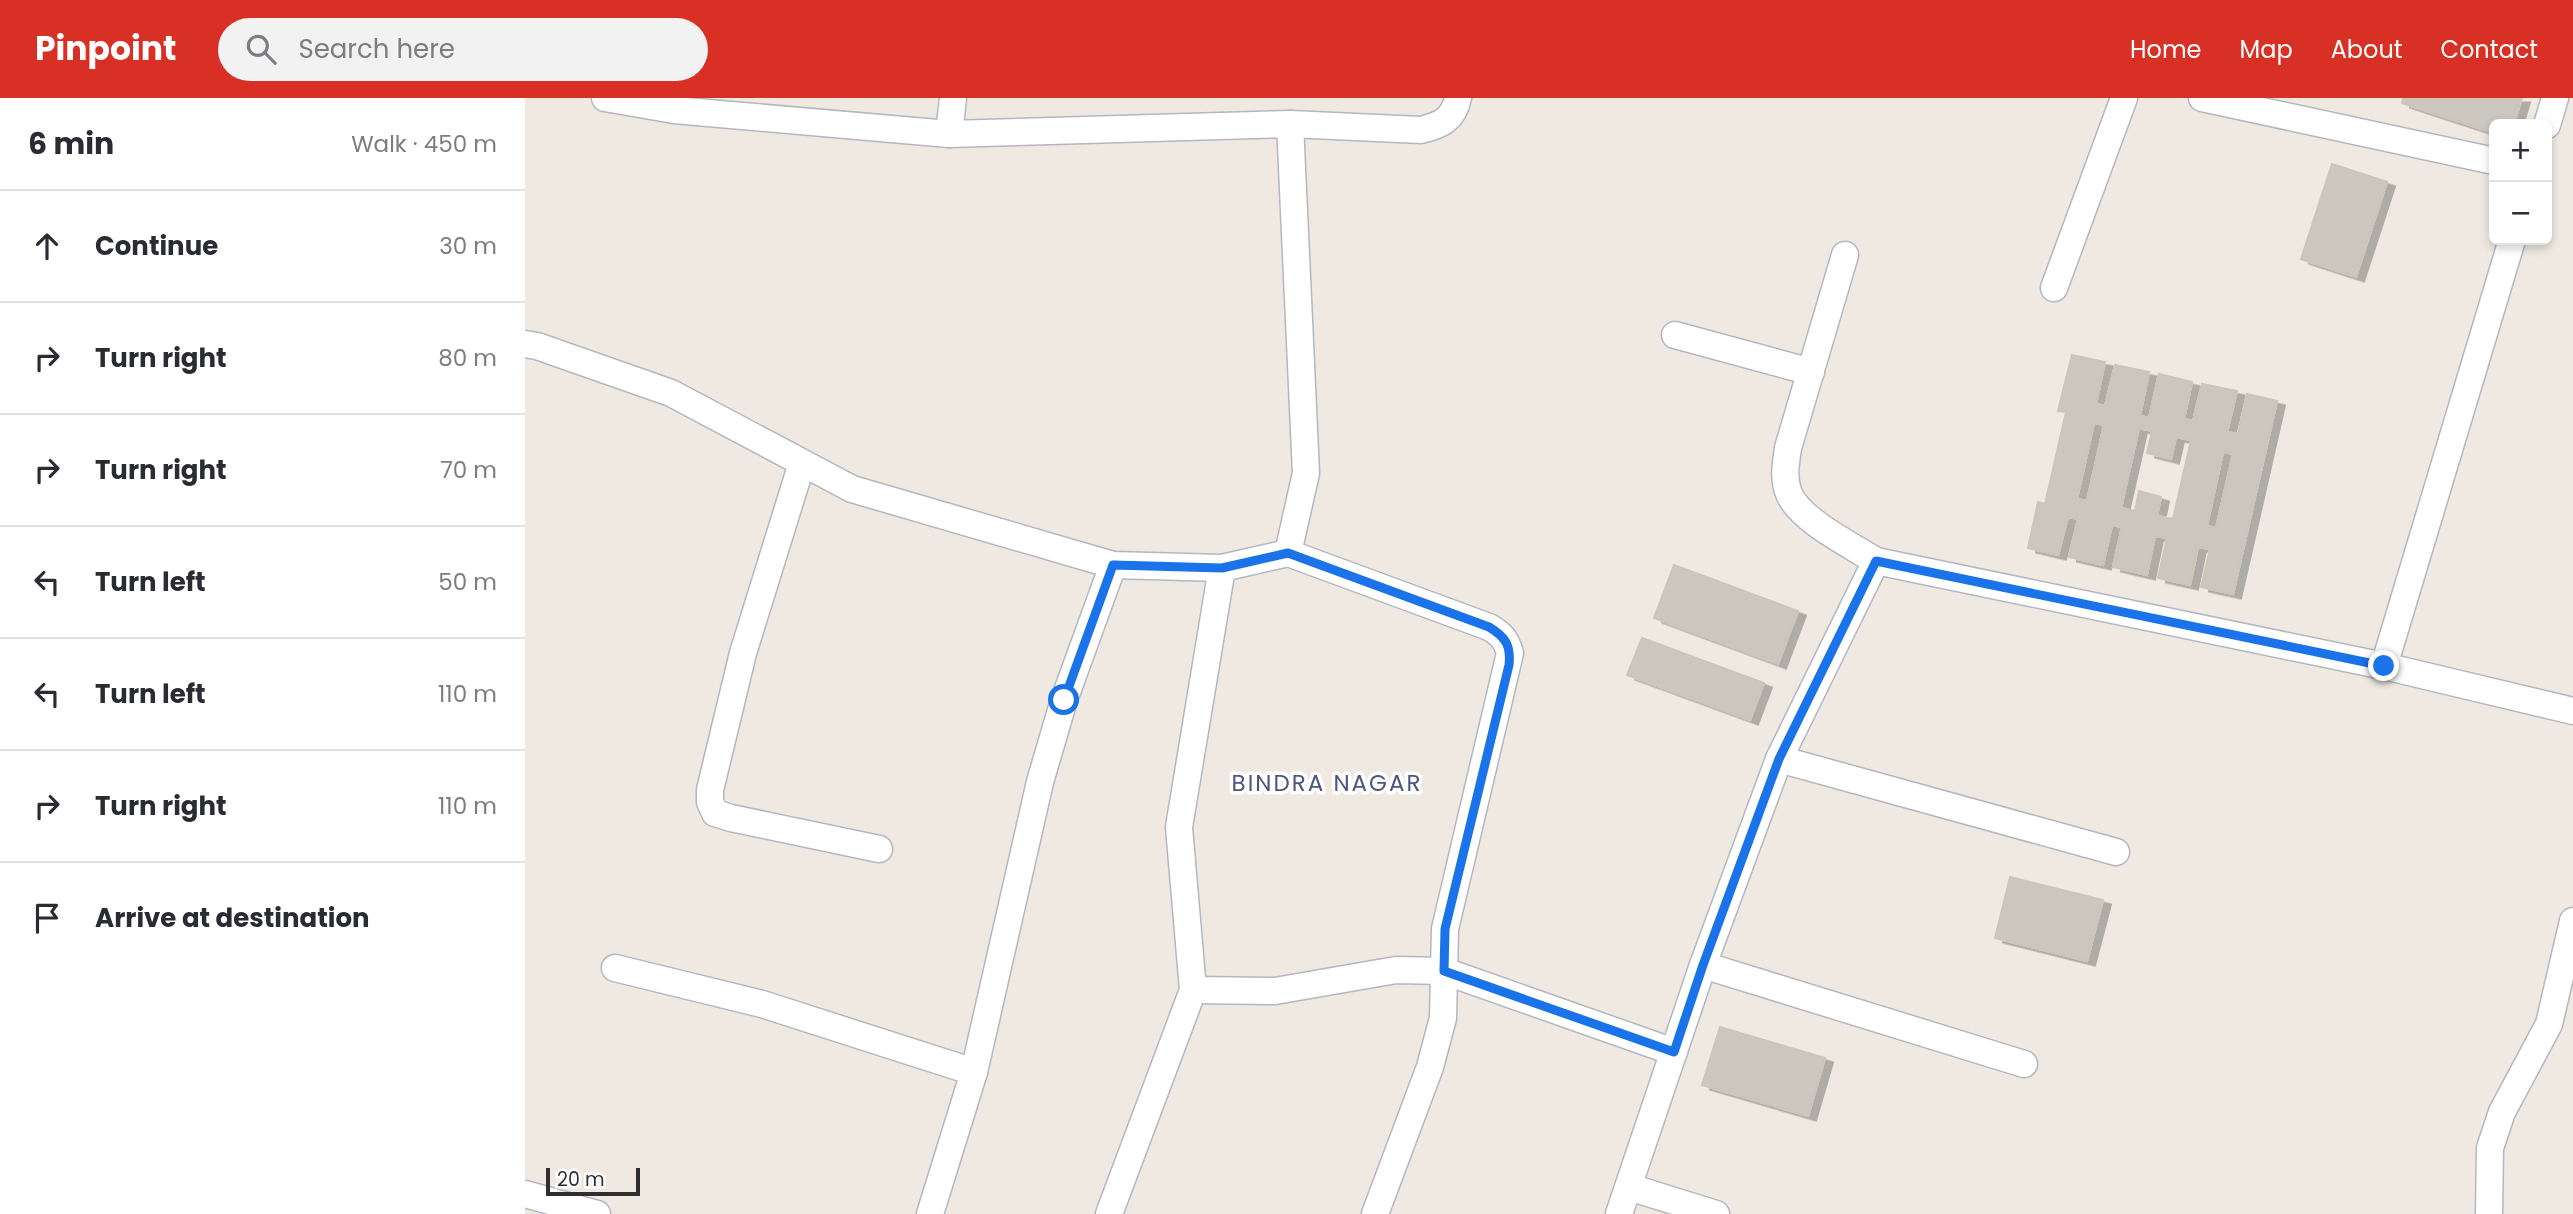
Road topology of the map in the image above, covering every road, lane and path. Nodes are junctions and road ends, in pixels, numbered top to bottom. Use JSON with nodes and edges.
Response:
{"nodes":[{"id":1,"x":605,"y":98,"type":"edge"},
{"id":2,"x":953,"y":98,"type":"edge"},
{"id":3,"x":1458,"y":98,"type":"edge"},
{"id":4,"x":2124,"y":98,"type":"edge"},
{"id":5,"x":2202,"y":98,"type":"edge"},
{"id":6,"x":2555,"y":98,"type":"edge"},
{"id":7,"x":2286,"y":106,"type":"edge"},
{"id":8,"x":2549,"y":119,"type":"edge"},
{"id":9,"x":1290,"y":124,"type":"junction"},
{"id":10,"x":949,"y":134,"type":"junction"},
{"id":11,"x":2489,"y":160,"type":"edge"},
{"id":12,"x":2510,"y":245,"type":"edge"},
{"id":13,"x":1845,"y":256,"type":"dead end"},
{"id":14,"x":2054,"y":288,"type":"dead end"},
{"id":15,"x":1675,"y":335,"type":"dead end"},
{"id":16,"x":525,"y":344,"type":"edge"},
{"id":17,"x":1811,"y":372,"type":"junction"},
{"id":18,"x":802,"y":463,"type":"junction"},
{"id":19,"x":1288,"y":553,"type":"junction"},
{"id":20,"x":1876,"y":561,"type":"junction"},
{"id":21,"x":1113,"y":565,"type":"junction"},
{"id":22,"x":1222,"y":568,"type":"junction"},
{"id":23,"x":2384,"y":666,"type":"junction"},
{"id":24,"x":2573,"y":711,"type":"edge"},
{"id":25,"x":1779,"y":759,"type":"junction"},
{"id":26,"x":879,"y":849,"type":"dead end"},
{"id":27,"x":2116,"y":852,"type":"dead end"},
{"id":28,"x":2573,"y":921,"type":"edge"},
{"id":29,"x":1703,"y":965,"type":"junction"},
{"id":30,"x":615,"y":968,"type":"dead end"},
{"id":31,"x":1444,"y":971,"type":"junction"},
{"id":32,"x":1193,"y":990,"type":"junction"},
{"id":33,"x":1674,"y":1052,"type":"junction"},
{"id":34,"x":2024,"y":1064,"type":"dead end"},
{"id":35,"x":974,"y":1072,"type":"junction"},
{"id":36,"x":1629,"y":1187,"type":"junction"},
{"id":37,"x":525,"y":1194,"type":"edge"},
{"id":38,"x":582,"y":1212,"type":"edge"},
{"id":39,"x":930,"y":1214,"type":"edge"},
{"id":40,"x":1109,"y":1214,"type":"edge"},
{"id":41,"x":1375,"y":1214,"type":"edge"},
{"id":42,"x":1619,"y":1214,"type":"edge"},
{"id":43,"x":1716,"y":1214,"type":"edge"},
{"id":44,"x":2489,"y":1214,"type":"edge"}],
"edges":[{"from":1,"to":10,"type":"street"},
{"from":2,"to":10,"type":"street"},
{"from":3,"to":9,"type":"street"},
{"from":4,"to":14,"type":"street"},
{"from":5,"to":7,"type":"street"},
{"from":6,"to":8,"type":"street"},
{"from":7,"to":11,"type":"street"},
{"from":9,"to":10,"type":"street"},
{"from":9,"to":19,"type":"street"},
{"from":12,"to":23,"type":"street"},
{"from":13,"to":17,"type":"street"},
{"from":15,"to":17,"type":"street"},
{"from":16,"to":18,"type":"street"},
{"from":17,"to":20,"type":"street"},
{"from":18,"to":21,"type":"street"},
{"from":18,"to":26,"type":"street"},
{"from":19,"to":22,"type":"street"},
{"from":19,"to":31,"type":"street"},
{"from":20,"to":23,"type":"street"},
{"from":20,"to":25,"type":"street"},
{"from":21,"to":22,"type":"street"},
{"from":21,"to":35,"type":"street"},
{"from":22,"to":32,"type":"street"},
{"from":23,"to":24,"type":"street"},
{"from":25,"to":27,"type":"street"},
{"from":25,"to":29,"type":"street"},
{"from":28,"to":44,"type":"street"},
{"from":29,"to":33,"type":"street"},
{"from":29,"to":34,"type":"street"},
{"from":30,"to":35,"type":"street"},
{"from":31,"to":32,"type":"street"},
{"from":31,"to":33,"type":"street"},
{"from":31,"to":41,"type":"street"},
{"from":32,"to":40,"type":"street"},
{"from":33,"to":36,"type":"street"},
{"from":35,"to":39,"type":"street"},
{"from":36,"to":42,"type":"street"},
{"from":36,"to":43,"type":"street"},
{"from":37,"to":38,"type":"street"}]}
